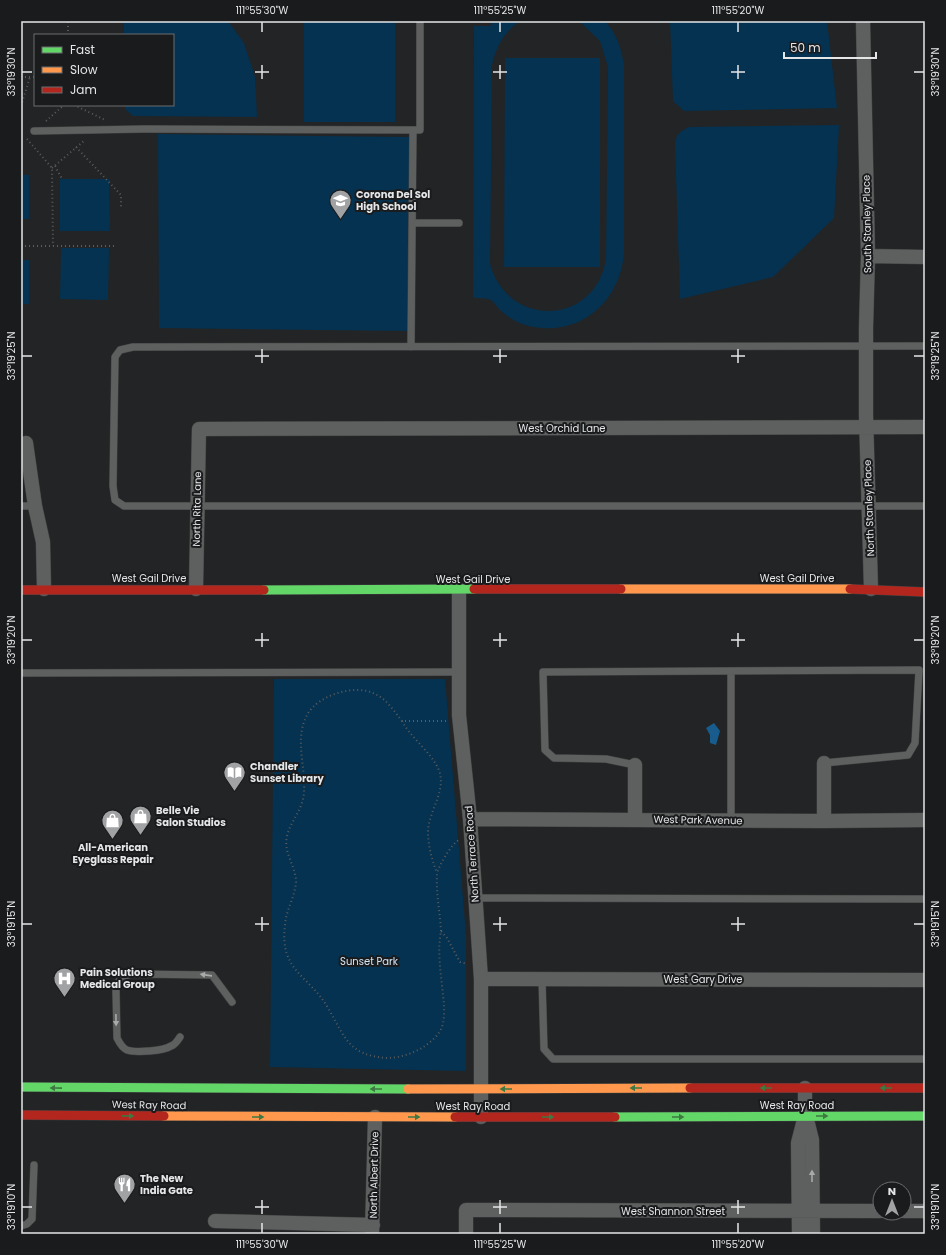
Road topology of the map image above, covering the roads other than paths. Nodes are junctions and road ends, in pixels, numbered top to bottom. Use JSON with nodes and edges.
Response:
{"nodes":[{"id":1,"x":420,"y":21,"type":"edge"},
{"id":2,"x":862,"y":21,"type":"edge"},
{"id":3,"x":413,"y":130,"type":"junction"},
{"id":4,"x":34,"y":131,"type":"road end"},
{"id":5,"x":413,"y":223,"type":"junction"},
{"id":6,"x":459,"y":224,"type":"dead end"},
{"id":7,"x":868,"y":256,"type":"junction"},
{"id":8,"x":925,"y":257,"type":"edge"},
{"id":9,"x":866,"y":346,"type":"junction"},
{"id":10,"x":925,"y":346,"type":"edge"},
{"id":11,"x":412,"y":347,"type":"junction"},
{"id":12,"x":866,"y":426,"type":"junction"},
{"id":13,"x":925,"y":427,"type":"edge"},
{"id":14,"x":199,"y":429,"type":"joint"},
{"id":15,"x":26,"y":442,"type":"dead end"},
{"id":16,"x":21,"y":506,"type":"edge"},
{"id":17,"x":35,"y":506,"type":"junction"},
{"id":18,"x":868,"y":506,"type":"junction"},
{"id":19,"x":925,"y":506,"type":"edge"},
{"id":20,"x":197,"y":507,"type":"junction"},
{"id":21,"x":44,"y":589,"type":"junction"},
{"id":22,"x":196,"y":589,"type":"junction"},
{"id":23,"x":871,"y":589,"type":"junction"},
{"id":24,"x":21,"y":590,"type":"edge"},
{"id":25,"x":459,"y":590,"type":"junction"},
{"id":26,"x":925,"y":592,"type":"edge"},
{"id":27,"x":731,"y":671,"type":"junction"},
{"id":28,"x":458,"y":672,"type":"junction"},
{"id":29,"x":21,"y":673,"type":"edge"},
{"id":30,"x":824,"y":763,"type":"joint"},
{"id":31,"x":635,"y":765,"type":"joint"},
{"id":32,"x":470,"y":819,"type":"junction"},
{"id":33,"x":635,"y":819,"type":"junction"},
{"id":34,"x":925,"y":820,"type":"edge"},
{"id":35,"x":731,"y":821,"type":"junction"},
{"id":36,"x":824,"y":821,"type":"junction"},
{"id":37,"x":475,"y":898,"type":"junction"},
{"id":38,"x":925,"y":899,"type":"edge"},
{"id":39,"x":480,"y":973,"type":"junction"},
{"id":40,"x":542,"y":979,"type":"junction"},
{"id":41,"x":925,"y":980,"type":"edge"},
{"id":42,"x":232,"y":1002,"type":"dead end"},
{"id":43,"x":180,"y":1037,"type":"dead end"},
{"id":44,"x":925,"y":1059,"type":"edge"},
{"id":45,"x":21,"y":1087,"type":"edge"},
{"id":46,"x":805,"y":1088,"type":"junction"},
{"id":47,"x":925,"y":1088,"type":"edge"},
{"id":48,"x":481,"y":1089,"type":"junction"},
{"id":49,"x":21,"y":1115,"type":"edge"},
{"id":50,"x":806,"y":1116,"type":"junction"},
{"id":51,"x":925,"y":1116,"type":"edge"},
{"id":52,"x":375,"y":1117,"type":"junction"},
{"id":53,"x":481,"y":1117,"type":"junction"},
{"id":54,"x":34,"y":1165,"type":"dead end"},
{"id":55,"x":806,"y":1211,"type":"junction"},
{"id":56,"x":872,"y":1211,"type":"edge"},
{"id":57,"x":912,"y":1211,"type":"edge"},
{"id":58,"x":925,"y":1211,"type":"edge"},
{"id":59,"x":215,"y":1221,"type":"dead end"},
{"id":60,"x":21,"y":1226,"type":"edge"},
{"id":61,"x":373,"y":1230,"type":"edge"},
{"id":62,"x":466,"y":1234,"type":"edge"},
{"id":63,"x":798,"y":1234,"type":"edge"},
{"id":64,"x":813,"y":1234,"type":"edge"}],
"edges":[{"from":1,"to":3,"type":"lane"},
{"from":2,"to":7,"type":"street","name":"South Stanley Place"},
{"from":3,"to":4,"type":"lane"},
{"from":3,"to":5,"type":"lane"},
{"from":5,"to":6,"type":"lane"},
{"from":5,"to":11,"type":"lane"},
{"from":7,"to":8,"type":"street"},
{"from":7,"to":9,"type":"street","name":"South Stanley Place"},
{"from":9,"to":10,"type":"lane"},
{"from":9,"to":11,"type":"lane"},
{"from":9,"to":12,"type":"street","name":"South Stanley Place"},
{"from":11,"to":20,"type":"lane"},
{"from":12,"to":13,"type":"street","name":"West Orchid Lane"},
{"from":12,"to":14,"type":"street","name":"West Orchid Lane"},
{"from":12,"to":18,"type":"street","name":"North Stanley Place"},
{"from":14,"to":20,"type":"street","name":"North Rita Lane"},
{"from":15,"to":17,"type":"street"},
{"from":16,"to":17,"type":"lane"},
{"from":17,"to":21,"type":"street"},
{"from":18,"to":19,"type":"lane"},
{"from":18,"to":20,"type":"lane"},
{"from":18,"to":23,"type":"street","name":"North Stanley Place"},
{"from":20,"to":22,"type":"street","name":"North Rita Lane"},
{"from":21,"to":22,"type":"main road","name":"West Gail Drive"},
{"from":21,"to":24,"type":"main road","name":"West Gail Drive"},
{"from":22,"to":25,"type":"main road","name":"West Gail Drive"},
{"from":23,"to":25,"type":"main road","name":"West Gail Drive"},
{"from":23,"to":26,"type":"main road","name":"West Gail Drive"},
{"from":25,"to":28,"type":"street","name":"North Terrace Road"},
{"from":27,"to":30,"type":"lane"},
{"from":27,"to":31,"type":"lane"},
{"from":27,"to":35,"type":"lane"},
{"from":28,"to":29,"type":"lane"},
{"from":28,"to":32,"type":"street","name":"North Terrace Road"},
{"from":30,"to":36,"type":"street"},
{"from":31,"to":33,"type":"street"},
{"from":32,"to":33,"type":"street","name":"West Park Avenue"},
{"from":32,"to":37,"type":"street","name":"North Terrace Road"},
{"from":33,"to":35,"type":"street","name":"West Park Avenue"},
{"from":34,"to":36,"type":"street","name":"West Park Avenue"},
{"from":35,"to":36,"type":"street","name":"West Park Avenue"},
{"from":37,"to":38,"type":"lane"},
{"from":37,"to":39,"type":"street","name":"North Terrace Road"},
{"from":39,"to":40,"type":"street","name":"West Gary Drive"},
{"from":39,"to":48,"type":"street","name":"North Terrace Road"},
{"from":40,"to":41,"type":"street","name":"West Gary Drive"},
{"from":40,"to":44,"type":"lane"},
{"from":42,"to":43,"type":"lane","one_way":true},
{"from":48,"to":45,"type":"main road","name":"West Ray Road","one_way":true},
{"from":47,"to":46,"type":"main road","name":"West Ray Road","one_way":true},
{"from":46,"to":48,"type":"main road","name":"West Ray Road","one_way":true},
{"from":46,"to":50,"type":"street"},
{"from":48,"to":53,"type":"street","name":"North Terrace Road"},
{"from":49,"to":52,"type":"main road","name":"West Ray Road","one_way":true},
{"from":50,"to":51,"type":"main road","name":"West Ray Road","one_way":true},
{"from":53,"to":50,"type":"main road","name":"West Ray Road","one_way":true},
{"from":50,"to":55,"type":"street"},
{"from":52,"to":53,"type":"main road","name":"West Ray Road","one_way":true},
{"from":52,"to":61,"type":"street","name":"North Albert Drive"},
{"from":54,"to":60,"type":"lane"},
{"from":55,"to":56,"type":"street","name":"West Shannon Street"},
{"from":55,"to":62,"type":"street","name":"West Shannon Street"},
{"from":55,"to":63,"type":"street"},
{"from":55,"to":64,"type":"street"},
{"from":57,"to":58,"type":"street"},
{"from":59,"to":61,"type":"street"}]}
